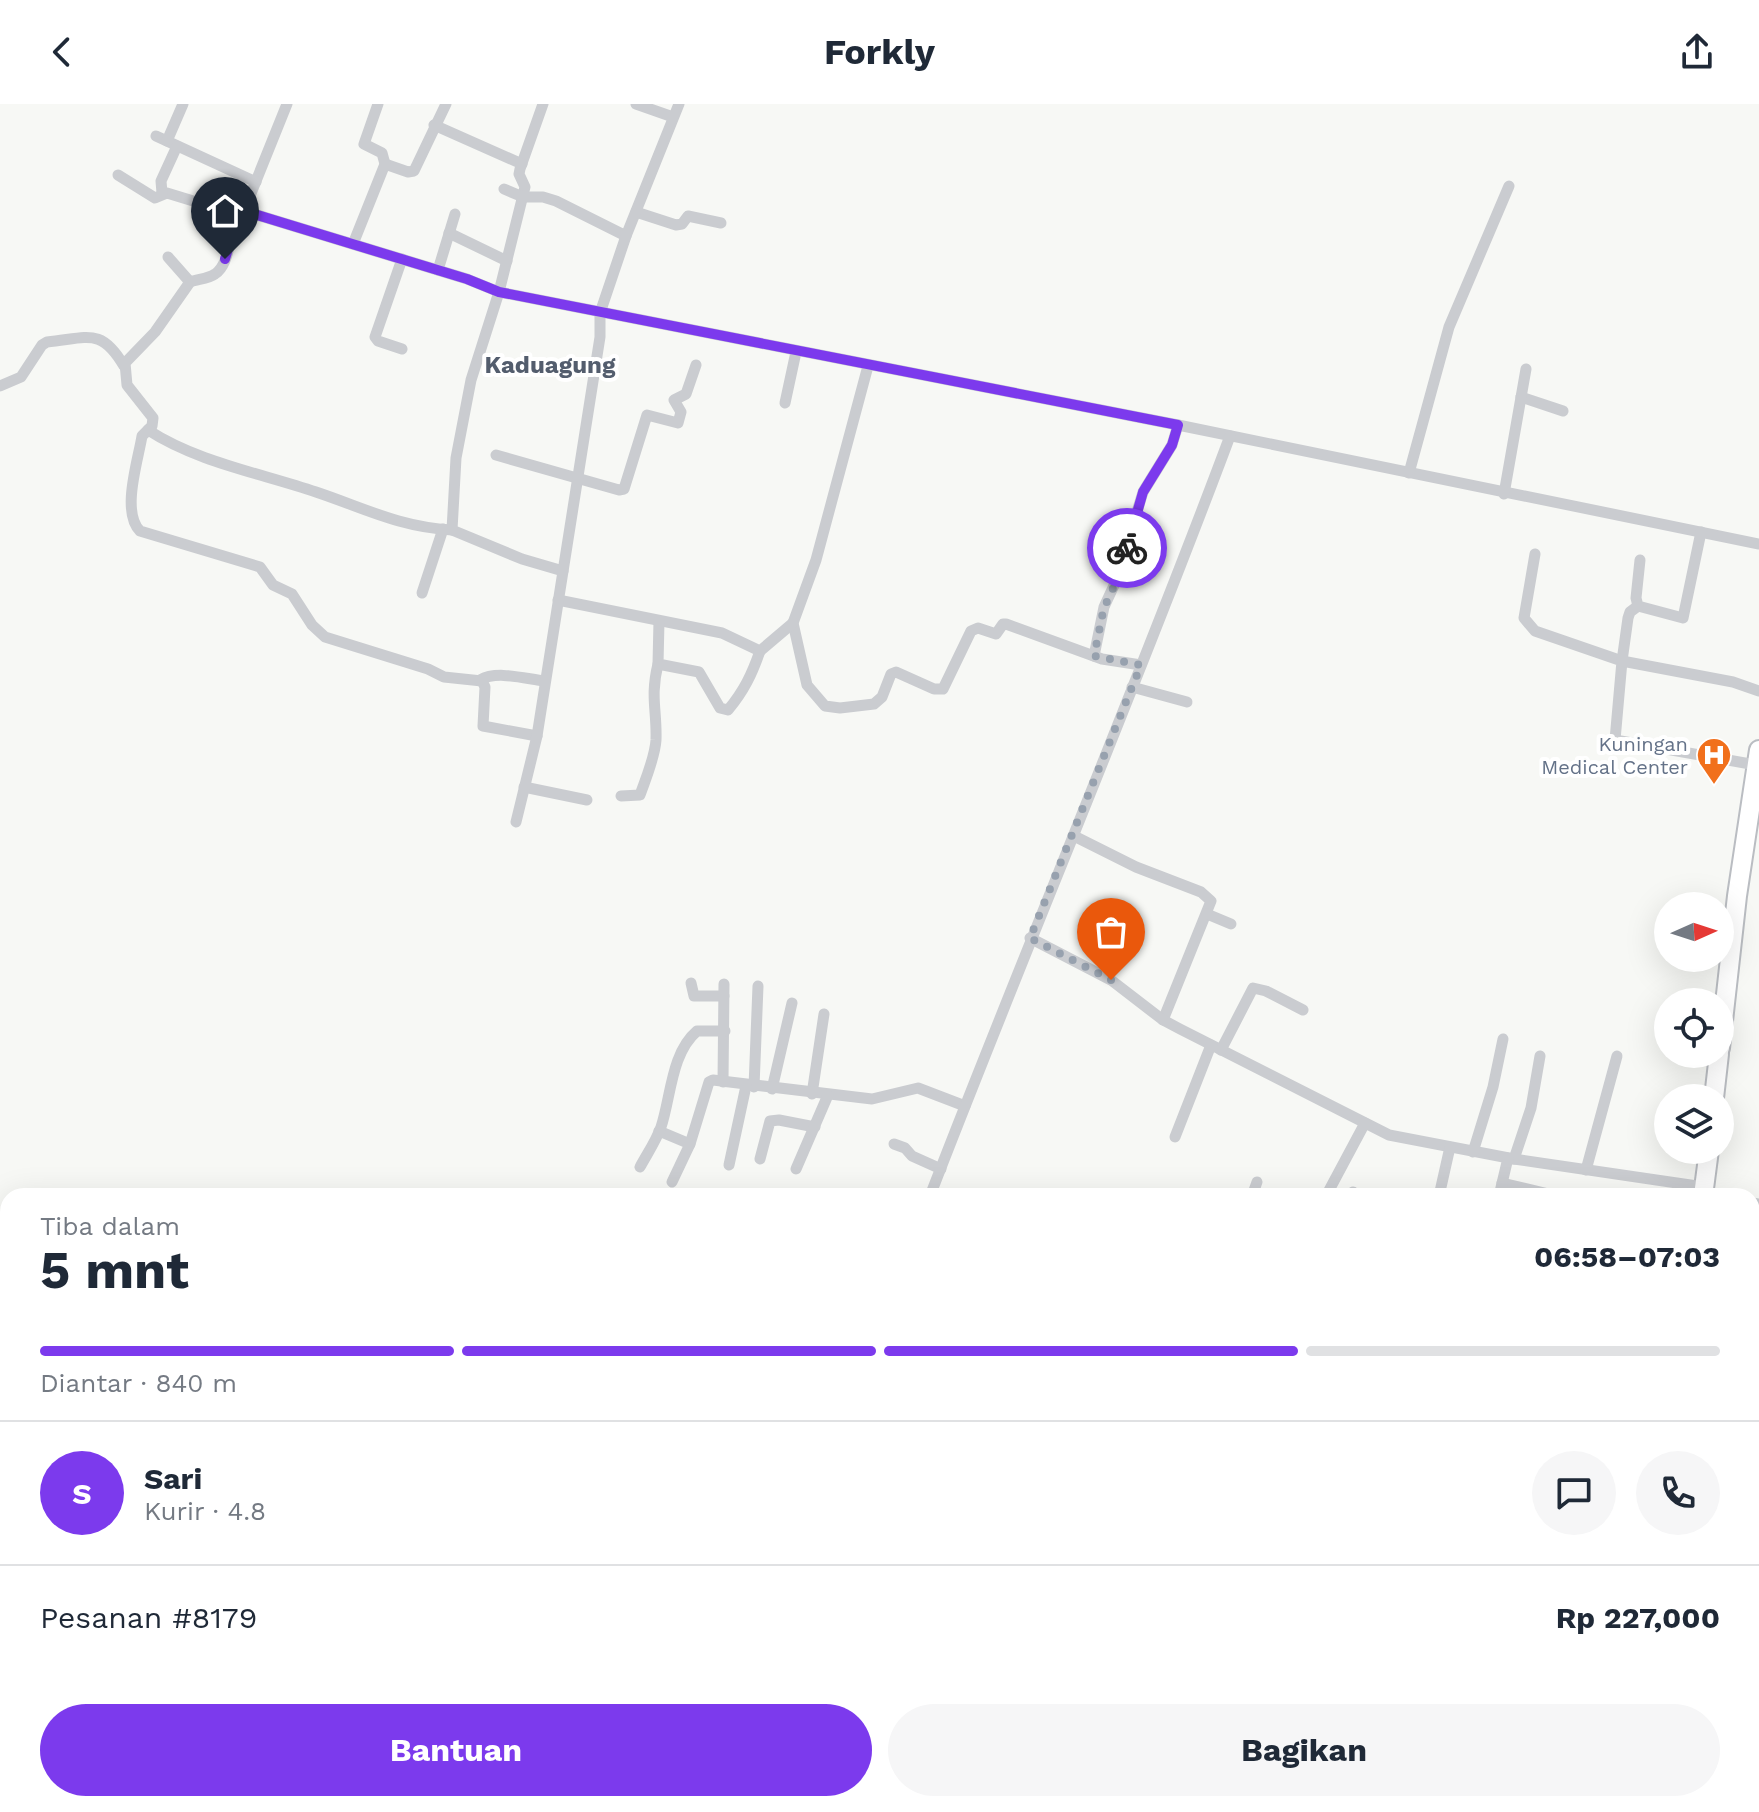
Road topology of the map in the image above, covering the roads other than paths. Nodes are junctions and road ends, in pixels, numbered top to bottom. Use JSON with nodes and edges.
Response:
{"nodes":[{"id":1,"x":183,"y":104,"type":"edge"},
{"id":2,"x":287,"y":104,"type":"edge"},
{"id":3,"x":378,"y":104,"type":"edge"},
{"id":4,"x":446,"y":104,"type":"edge"},
{"id":5,"x":543,"y":104,"type":"edge"},
{"id":6,"x":636,"y":104,"type":"edge"},
{"id":7,"x":679,"y":104,"type":"edge"},
{"id":8,"x":673,"y":117,"type":"junction"},
{"id":9,"x":434,"y":125,"type":"junction"},
{"id":10,"x":167,"y":141,"type":"junction"},
{"id":11,"x":385,"y":164,"type":"junction"},
{"id":12,"x":522,"y":164,"type":"junction"},
{"id":13,"x":118,"y":175,"type":"dead end"},
{"id":14,"x":256,"y":182,"type":"junction"},
{"id":15,"x":1509,"y":186,"type":"dead end"},
{"id":16,"x":504,"y":189,"type":"dead end"},
{"id":17,"x":162,"y":193,"type":"junction"},
{"id":18,"x":523,"y":197,"type":"junction"},
{"id":19,"x":636,"y":212,"type":"junction"},
{"id":20,"x":242,"y":213,"type":"junction"},
{"id":21,"x":455,"y":214,"type":"dead end"},
{"id":22,"x":721,"y":223,"type":"dead end"},
{"id":23,"x":449,"y":233,"type":"junction"},
{"id":24,"x":626,"y":236,"type":"junction"},
{"id":25,"x":353,"y":244,"type":"junction"},
{"id":26,"x":168,"y":257,"type":"dead end"},
{"id":27,"x":402,"y":259,"type":"junction"},
{"id":28,"x":507,"y":261,"type":"junction"},
{"id":29,"x":438,"y":270,"type":"junction"},
{"id":30,"x":190,"y":282,"type":"junction"},
{"id":31,"x":499,"y":292,"type":"junction"},
{"id":32,"x":600,"y":313,"type":"junction"},
{"id":33,"x":402,"y":349,"type":"dead end"},
{"id":34,"x":796,"y":352,"type":"junction"},
{"id":35,"x":696,"y":365,"type":"dead end"},
{"id":36,"x":124,"y":366,"type":"junction"},
{"id":37,"x":868,"y":366,"type":"junction"},
{"id":38,"x":1526,"y":369,"type":"dead end"},
{"id":39,"x":0,"y":386,"type":"edge"},
{"id":40,"x":1521,"y":397,"type":"junction"},
{"id":41,"x":785,"y":403,"type":"dead end"},
{"id":42,"x":1563,"y":411,"type":"dead end"},
{"id":43,"x":1178,"y":425,"type":"junction"},
{"id":44,"x":148,"y":430,"type":"junction"},
{"id":45,"x":1230,"y":436,"type":"junction"},
{"id":46,"x":496,"y":455,"type":"dead end"},
{"id":47,"x":1409,"y":473,"type":"junction"},
{"id":48,"x":579,"y":478,"type":"junction"},
{"id":49,"x":1504,"y":494,"type":"junction"},
{"id":50,"x":448,"y":529,"type":"junction"},
{"id":51,"x":1701,"y":532,"type":"junction"},
{"id":52,"x":1759,"y":544,"type":"edge"},
{"id":53,"x":1535,"y":554,"type":"dead end"},
{"id":54,"x":1640,"y":560,"type":"dead end"},
{"id":55,"x":563,"y":571,"type":"junction"},
{"id":56,"x":422,"y":593,"type":"dead end"},
{"id":57,"x":558,"y":600,"type":"junction"},
{"id":58,"x":1638,"y":606,"type":"junction"},
{"id":59,"x":659,"y":621,"type":"junction"},
{"id":60,"x":793,"y":623,"type":"junction"},
{"id":61,"x":760,"y":651,"type":"junction"},
{"id":62,"x":1094,"y":656,"type":"junction"},
{"id":63,"x":1622,"y":661,"type":"junction"},
{"id":64,"x":658,"y":664,"type":"junction"},
{"id":65,"x":1141,"y":665,"type":"junction"},
{"id":66,"x":480,"y":680,"type":"junction"},
{"id":67,"x":545,"y":681,"type":"junction"},
{"id":68,"x":1132,"y":687,"type":"junction"},
{"id":69,"x":1759,"y":691,"type":"edge"},
{"id":70,"x":1187,"y":702,"type":"dead end"},
{"id":71,"x":537,"y":736,"type":"junction"},
{"id":72,"x":1757,"y":758,"type":"edge"},
{"id":73,"x":524,"y":787,"type":"junction"},
{"id":74,"x":621,"y":796,"type":"dead end"},
{"id":75,"x":587,"y":800,"type":"dead end"},
{"id":76,"x":516,"y":822,"type":"dead end"},
{"id":77,"x":1074,"y":836,"type":"junction"},
{"id":78,"x":1207,"y":914,"type":"junction"},
{"id":79,"x":1231,"y":924,"type":"dead end"},
{"id":80,"x":1030,"y":938,"type":"junction"},
{"id":81,"x":691,"y":983,"type":"dead end"},
{"id":82,"x":758,"y":986,"type":"dead end"},
{"id":83,"x":1728,"y":988,"type":"edge"},
{"id":84,"x":792,"y":1003,"type":"dead end"},
{"id":85,"x":1303,"y":1010,"type":"dead end"},
{"id":86,"x":824,"y":1014,"type":"dead end"},
{"id":87,"x":1163,"y":1020,"type":"junction"},
{"id":88,"x":725,"y":1031,"type":"junction"},
{"id":89,"x":1503,"y":1039,"type":"dead end"},
{"id":90,"x":1216,"y":1048,"type":"junction"},
{"id":91,"x":1540,"y":1056,"type":"dead end"},
{"id":92,"x":1617,"y":1056,"type":"dead end"},
{"id":93,"x":723,"y":1082,"type":"junction"},
{"id":94,"x":750,"y":1086,"type":"junction"},
{"id":95,"x":772,"y":1089,"type":"junction"},
{"id":96,"x":812,"y":1094,"type":"junction"},
{"id":97,"x":828,"y":1095,"type":"junction"},
{"id":98,"x":965,"y":1106,"type":"junction"},
{"id":99,"x":1365,"y":1123,"type":"junction"},
{"id":100,"x":815,"y":1127,"type":"junction"},
{"id":101,"x":659,"y":1131,"type":"junction"},
{"id":102,"x":1175,"y":1137,"type":"dead end"},
{"id":103,"x":690,"y":1144,"type":"junction"},
{"id":104,"x":894,"y":1144,"type":"dead end"},
{"id":105,"x":1450,"y":1147,"type":"junction"},
{"id":106,"x":1473,"y":1152,"type":"junction"},
{"id":107,"x":760,"y":1159,"type":"dead end"},
{"id":108,"x":1511,"y":1159,"type":"junction"},
{"id":109,"x":1707,"y":1164,"type":"edge"},
{"id":110,"x":729,"y":1165,"type":"dead end"},
{"id":111,"x":640,"y":1167,"type":"dead end"},
{"id":112,"x":796,"y":1169,"type":"dead end"},
{"id":113,"x":941,"y":1169,"type":"junction"},
{"id":114,"x":1586,"y":1170,"type":"junction"},
{"id":115,"x":672,"y":1182,"type":"dead end"},
{"id":116,"x":1257,"y":1182,"type":"dead end"},
{"id":117,"x":1502,"y":1183,"type":"junction"},
{"id":118,"x":933,"y":1188,"type":"edge"},
{"id":119,"x":1255,"y":1188,"type":"edge"},
{"id":120,"x":1330,"y":1188,"type":"edge"},
{"id":121,"x":1441,"y":1188,"type":"edge"},
{"id":122,"x":1501,"y":1188,"type":"edge"},
{"id":123,"x":1523,"y":1188,"type":"edge"},
{"id":124,"x":1683,"y":1188,"type":"edge"},
{"id":125,"x":1704,"y":1188,"type":"edge"}],
"edges":[{"from":1,"to":10,"type":"street"},
{"from":2,"to":14,"type":"street"},
{"from":3,"to":11,"type":"street"},
{"from":4,"to":9,"type":"street"},
{"from":5,"to":12,"type":"street"},
{"from":6,"to":8,"type":"street"},
{"from":7,"to":8,"type":"street"},
{"from":8,"to":19,"type":"street"},
{"from":9,"to":11,"type":"street"},
{"from":9,"to":12,"type":"street"},
{"from":10,"to":14,"type":"street"},
{"from":10,"to":17,"type":"street"},
{"from":11,"to":25,"type":"street"},
{"from":12,"to":18,"type":"street"},
{"from":13,"to":17,"type":"street"},
{"from":14,"to":20,"type":"street"},
{"from":15,"to":47,"type":"street"},
{"from":16,"to":18,"type":"street"},
{"from":17,"to":20,"type":"street"},
{"from":18,"to":24,"type":"street"},
{"from":18,"to":28,"type":"street"},
{"from":19,"to":22,"type":"street"},
{"from":19,"to":24,"type":"street"},
{"from":20,"to":25,"type":"street"},
{"from":20,"to":30,"type":"street"},
{"from":21,"to":23,"type":"street"},
{"from":23,"to":28,"type":"street"},
{"from":23,"to":29,"type":"street"},
{"from":24,"to":32,"type":"street"},
{"from":25,"to":27,"type":"street"},
{"from":26,"to":30,"type":"street"},
{"from":27,"to":29,"type":"street"},
{"from":27,"to":33,"type":"street"},
{"from":28,"to":31,"type":"street"},
{"from":29,"to":31,"type":"street"},
{"from":30,"to":36,"type":"street"},
{"from":31,"to":32,"type":"street"},
{"from":31,"to":50,"type":"street"},
{"from":32,"to":34,"type":"street"},
{"from":32,"to":48,"type":"street"},
{"from":34,"to":37,"type":"street"},
{"from":34,"to":41,"type":"street"},
{"from":35,"to":48,"type":"street"},
{"from":36,"to":39,"type":"street"},
{"from":36,"to":44,"type":"street"},
{"from":37,"to":43,"type":"street"},
{"from":37,"to":60,"type":"street"},
{"from":38,"to":40,"type":"street"},
{"from":40,"to":42,"type":"street"},
{"from":40,"to":49,"type":"street"},
{"from":43,"to":45,"type":"street"},
{"from":43,"to":62,"type":"street"},
{"from":44,"to":50,"type":"street"},
{"from":44,"to":66,"type":"street"},
{"from":45,"to":47,"type":"street"},
{"from":45,"to":65,"type":"street"},
{"from":46,"to":48,"type":"street"},
{"from":47,"to":49,"type":"street"},
{"from":48,"to":55,"type":"street"},
{"from":49,"to":51,"type":"street"},
{"from":50,"to":55,"type":"street"},
{"from":50,"to":56,"type":"street"},
{"from":51,"to":52,"type":"street"},
{"from":51,"to":58,"type":"street"},
{"from":53,"to":63,"type":"street"},
{"from":54,"to":58,"type":"street"},
{"from":55,"to":57,"type":"street"},
{"from":57,"to":59,"type":"street"},
{"from":57,"to":67,"type":"street"},
{"from":58,"to":63,"type":"street"},
{"from":59,"to":61,"type":"street"},
{"from":59,"to":64,"type":"street"},
{"from":60,"to":61,"type":"street"},
{"from":60,"to":62,"type":"street"},
{"from":61,"to":64,"type":"street"},
{"from":62,"to":65,"type":"street"},
{"from":63,"to":69,"type":"street"},
{"from":63,"to":72,"type":"street"},
{"from":64,"to":74,"type":"street"},
{"from":65,"to":68,"type":"street"},
{"from":66,"to":67,"type":"street"},
{"from":66,"to":71,"type":"street"},
{"from":67,"to":71,"type":"street"},
{"from":68,"to":70,"type":"street"},
{"from":68,"to":77,"type":"street"},
{"from":71,"to":73,"type":"street"},
{"from":72,"to":83,"type":"main road"},
{"from":73,"to":75,"type":"street"},
{"from":73,"to":76,"type":"street"},
{"from":77,"to":78,"type":"street"},
{"from":77,"to":80,"type":"street"},
{"from":78,"to":79,"type":"street"},
{"from":78,"to":87,"type":"street"},
{"from":80,"to":87,"type":"street"},
{"from":80,"to":98,"type":"street"},
{"from":81,"to":88,"type":"street"},
{"from":82,"to":94,"type":"street"},
{"from":84,"to":95,"type":"street"},
{"from":85,"to":90,"type":"street"},
{"from":86,"to":96,"type":"street"},
{"from":87,"to":90,"type":"street"},
{"from":88,"to":93,"type":"street"},
{"from":88,"to":101,"type":"street"},
{"from":89,"to":106,"type":"street"},
{"from":90,"to":99,"type":"street"},
{"from":90,"to":102,"type":"street"},
{"from":91,"to":108,"type":"street"},
{"from":92,"to":114,"type":"street"},
{"from":93,"to":94,"type":"street"},
{"from":93,"to":103,"type":"street"},
{"from":94,"to":95,"type":"street"},
{"from":94,"to":110,"type":"street"},
{"from":95,"to":96,"type":"street"},
{"from":96,"to":97,"type":"street"},
{"from":97,"to":98,"type":"street"},
{"from":97,"to":100,"type":"street"},
{"from":98,"to":113,"type":"street"},
{"from":99,"to":105,"type":"street"},
{"from":99,"to":120,"type":"street"},
{"from":100,"to":107,"type":"street"},
{"from":100,"to":112,"type":"street"},
{"from":101,"to":103,"type":"street"},
{"from":101,"to":111,"type":"street"},
{"from":103,"to":115,"type":"street"},
{"from":104,"to":113,"type":"street"},
{"from":105,"to":106,"type":"street"},
{"from":105,"to":121,"type":"street"},
{"from":106,"to":108,"type":"street"},
{"from":108,"to":114,"type":"street"},
{"from":108,"to":117,"type":"street"},
{"from":109,"to":125,"type":"main road"},
{"from":113,"to":118,"type":"street"},
{"from":114,"to":124,"type":"street"},
{"from":116,"to":119,"type":"street"},
{"from":117,"to":122,"type":"street"},
{"from":117,"to":123,"type":"street"}]}
